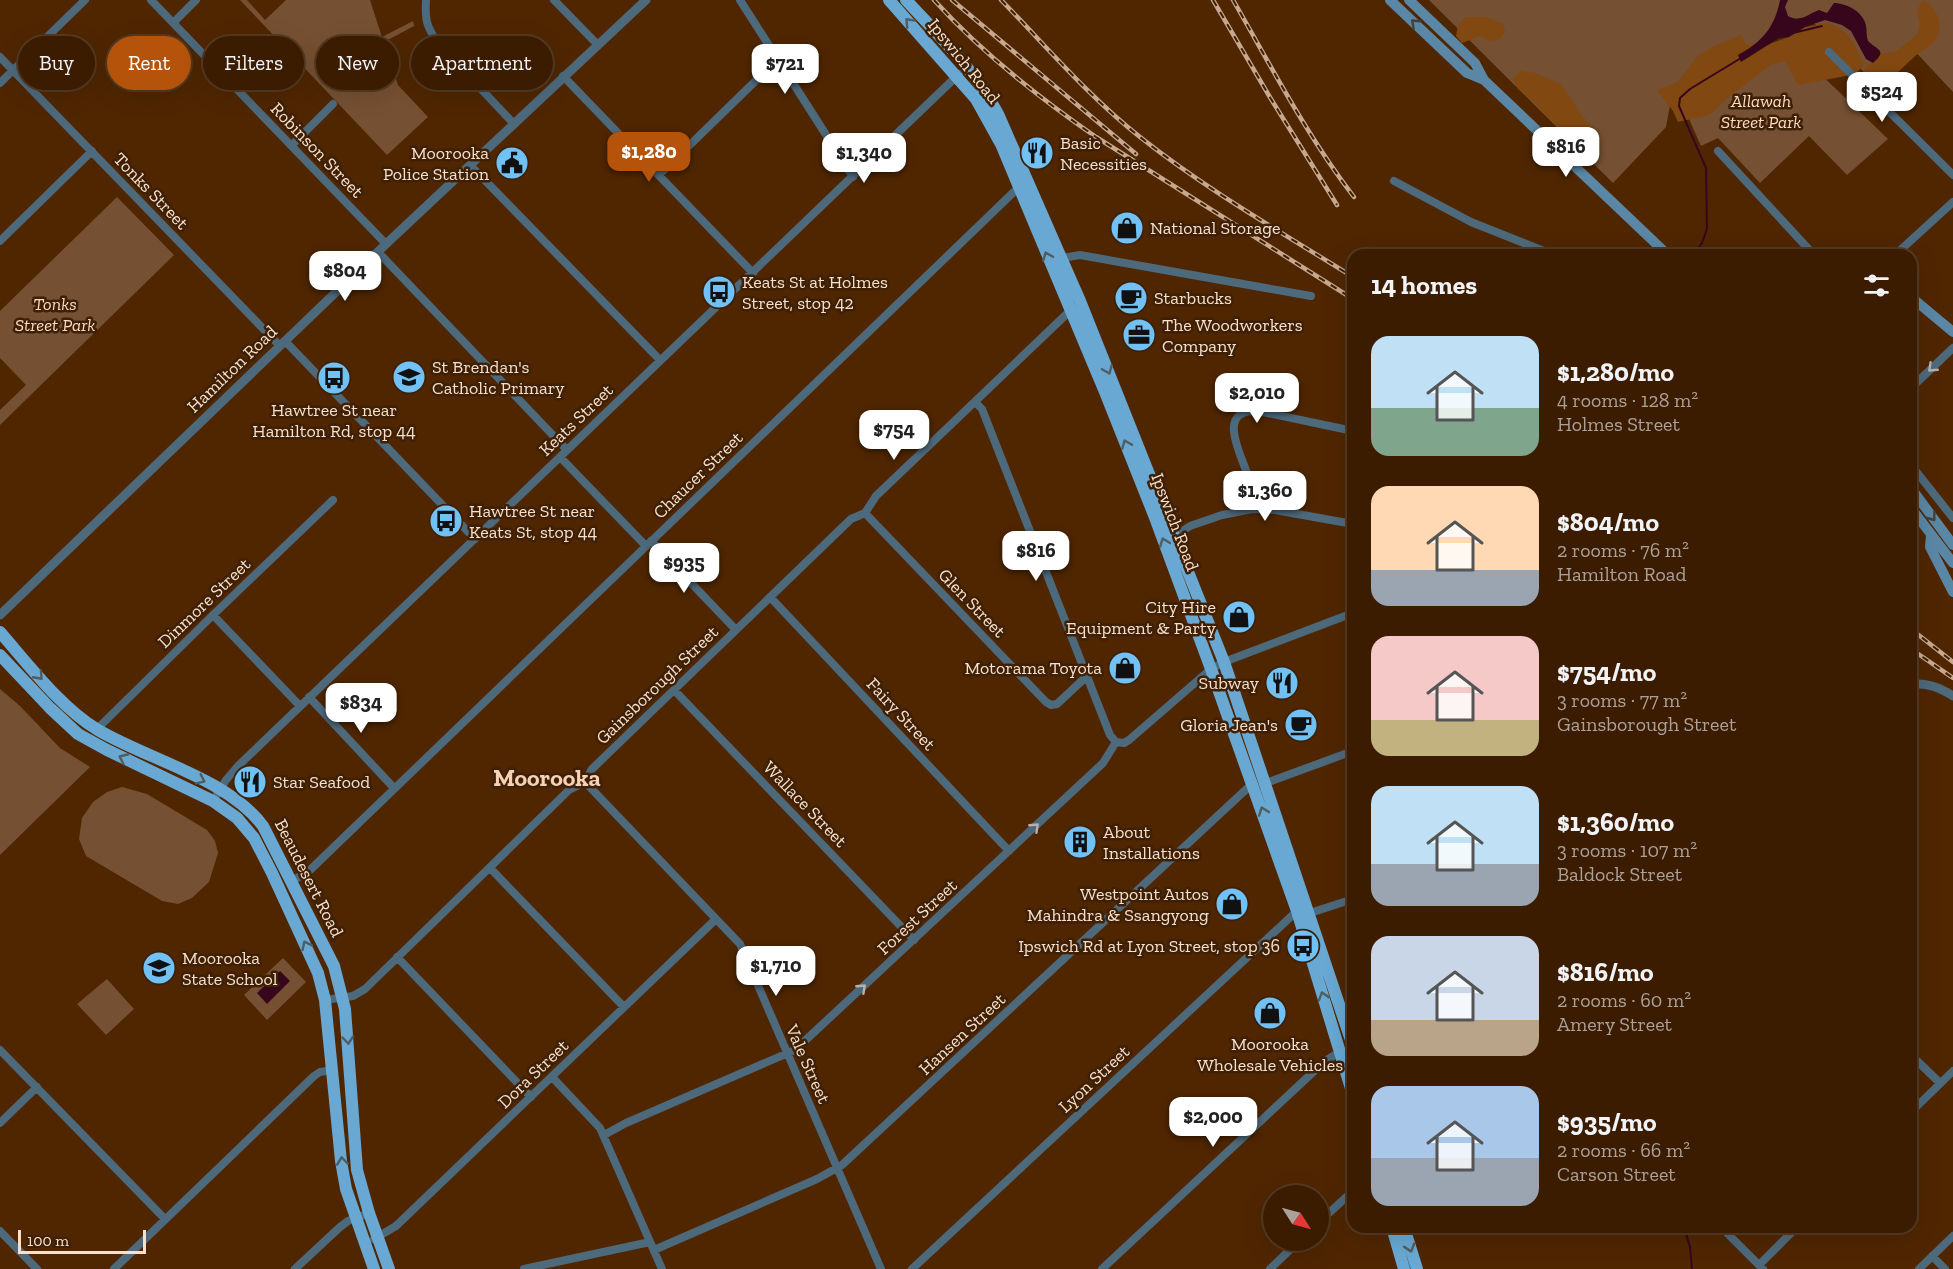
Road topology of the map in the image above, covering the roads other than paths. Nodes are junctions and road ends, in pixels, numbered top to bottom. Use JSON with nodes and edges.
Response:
{"nodes":[{"id":1,"x":86,"y":0,"type":"edge"},
{"id":2,"x":151,"y":0,"type":"edge"},
{"id":3,"x":196,"y":0,"type":"edge"},
{"id":4,"x":426,"y":0,"type":"edge"},
{"id":5,"x":554,"y":0,"type":"edge"},
{"id":6,"x":646,"y":0,"type":"edge"},
{"id":7,"x":740,"y":0,"type":"edge"},
{"id":8,"x":889,"y":0,"type":"edge"},
{"id":9,"x":906,"y":0,"type":"edge"},
{"id":10,"x":1390,"y":0,"type":"edge"},
{"id":11,"x":1409,"y":0,"type":"edge"},
{"id":12,"x":174,"y":22,"type":"junction"},
{"id":13,"x":597,"y":44,"type":"junction"},
{"id":14,"x":1829,"y":52,"type":"dead end"},
{"id":15,"x":0,"y":57,"type":"edge"},
{"id":16,"x":777,"y":60,"type":"junction"},
{"id":17,"x":967,"y":66,"type":"junction"},
{"id":18,"x":13,"y":70,"type":"junction"},
{"id":19,"x":563,"y":76,"type":"junction"},
{"id":20,"x":957,"y":76,"type":"junction"},
{"id":21,"x":1484,"y":80,"type":"junction"},
{"id":22,"x":0,"y":83,"type":"edge"},
{"id":23,"x":333,"y":104,"type":"dead end"},
{"id":24,"x":514,"y":124,"type":"junction"},
{"id":25,"x":292,"y":145,"type":"junction"},
{"id":26,"x":1718,"y":151,"type":"dead end"},
{"id":27,"x":92,"y":152,"type":"junction"},
{"id":28,"x":470,"y":165,"type":"junction"},
{"id":29,"x":659,"y":175,"type":"junction"},
{"id":30,"x":1953,"y":175,"type":"edge"},
{"id":31,"x":853,"y":177,"type":"junction"},
{"id":32,"x":1394,"y":181,"type":"dead end"},
{"id":33,"x":1019,"y":187,"type":"junction"},
{"id":34,"x":1953,"y":202,"type":"edge"},
{"id":35,"x":0,"y":241,"type":"edge"},
{"id":36,"x":386,"y":244,"type":"junction"},
{"id":37,"x":1539,"y":249,"type":"edge"},
{"id":38,"x":1662,"y":249,"type":"edge"},
{"id":39,"x":1808,"y":249,"type":"edge"},
{"id":40,"x":1902,"y":249,"type":"edge"},
{"id":41,"x":378,"y":252,"type":"junction"},
{"id":42,"x":1062,"y":258,"type":"junction"},
{"id":43,"x":753,"y":273,"type":"junction"},
{"id":44,"x":1311,"y":296,"type":"dead end"},
{"id":45,"x":1080,"y":301,"type":"junction"},
{"id":46,"x":1917,"y":302,"type":"edge"},
{"id":47,"x":1070,"y":310,"type":"junction"},
{"id":48,"x":1953,"y":332,"type":"edge"},
{"id":49,"x":282,"y":344,"type":"junction"},
{"id":50,"x":1953,"y":348,"type":"edge"},
{"id":51,"x":660,"y":360,"type":"junction"},
{"id":52,"x":1917,"y":382,"type":"edge"},
{"id":53,"x":975,"y":402,"type":"junction"},
{"id":54,"x":1347,"y":431,"type":"edge"},
{"id":55,"x":567,"y":450,"type":"junction"},
{"id":56,"x":560,"y":457,"type":"junction"},
{"id":57,"x":1917,"y":473,"type":"edge"},
{"id":58,"x":1917,"y":496,"type":"edge"},
{"id":59,"x":333,"y":500,"type":"dead end"},
{"id":60,"x":1252,"y":508,"type":"junction"},
{"id":61,"x":865,"y":513,"type":"junction"},
{"id":62,"x":1917,"y":515,"type":"edge"},
{"id":63,"x":1953,"y":518,"type":"edge"},
{"id":64,"x":1347,"y":523,"type":"edge"},
{"id":65,"x":1932,"y":534,"type":"junction"},
{"id":66,"x":1175,"y":536,"type":"junction"},
{"id":67,"x":475,"y":539,"type":"junction"},
{"id":68,"x":648,"y":543,"type":"junction"},
{"id":69,"x":1953,"y":545,"type":"edge"},
{"id":70,"x":1953,"y":563,"type":"edge"},
{"id":71,"x":1953,"y":592,"type":"edge"},
{"id":72,"x":771,"y":598,"type":"junction"},
{"id":73,"x":0,"y":615,"type":"edge"},
{"id":74,"x":213,"y":615,"type":"junction"},
{"id":75,"x":1347,"y":615,"type":"edge"},
{"id":76,"x":736,"y":630,"type":"junction"},
{"id":77,"x":0,"y":632,"type":"edge"},
{"id":78,"x":0,"y":655,"type":"edge"},
{"id":79,"x":1224,"y":662,"type":"junction"},
{"id":80,"x":1211,"y":669,"type":"junction"},
{"id":81,"x":1088,"y":676,"type":"junction"},
{"id":82,"x":1917,"y":684,"type":"edge"},
{"id":83,"x":674,"y":690,"type":"junction"},
{"id":84,"x":1953,"y":696,"type":"edge"},
{"id":85,"x":309,"y":697,"type":"junction"},
{"id":86,"x":300,"y":706,"type":"junction"},
{"id":87,"x":97,"y":729,"type":"junction"},
{"id":88,"x":1116,"y":741,"type":"junction"},
{"id":89,"x":1347,"y":753,"type":"edge"},
{"id":90,"x":585,"y":782,"type":"junction"},
{"id":91,"x":1253,"y":783,"type":"junction"},
{"id":92,"x":1266,"y":783,"type":"junction"},
{"id":93,"x":394,"y":788,"type":"junction"},
{"id":94,"x":221,"y":789,"type":"junction"},
{"id":95,"x":213,"y":801,"type":"junction"},
{"id":96,"x":1009,"y":850,"type":"junction"},
{"id":97,"x":490,"y":868,"type":"junction"},
{"id":98,"x":292,"y":881,"type":"junction"},
{"id":99,"x":1347,"y":901,"type":"edge"},
{"id":100,"x":1304,"y":912,"type":"junction"},
{"id":101,"x":716,"y":919,"type":"junction"},
{"id":102,"x":915,"y":940,"type":"junction"},
{"id":103,"x":397,"y":957,"type":"junction"},
{"id":104,"x":343,"y":998,"type":"junction"},
{"id":105,"x":326,"y":1000,"type":"junction"},
{"id":106,"x":624,"y":1007,"type":"junction"},
{"id":107,"x":1347,"y":1015,"type":"edge"},
{"id":108,"x":1347,"y":1049,"type":"edge"},
{"id":109,"x":0,"y":1050,"type":"edge"},
{"id":110,"x":1340,"y":1052,"type":"junction"},
{"id":111,"x":787,"y":1055,"type":"junction"},
{"id":112,"x":1917,"y":1061,"type":"edge"},
{"id":113,"x":333,"y":1070,"type":"junction"},
{"id":114,"x":1953,"y":1071,"type":"edge"},
{"id":115,"x":1347,"y":1075,"type":"edge"},
{"id":116,"x":552,"y":1077,"type":"junction"},
{"id":117,"x":1940,"y":1083,"type":"junction"},
{"id":118,"x":37,"y":1087,"type":"junction"},
{"id":119,"x":531,"y":1097,"type":"junction"},
{"id":120,"x":1917,"y":1106,"type":"edge"},
{"id":121,"x":0,"y":1123,"type":"edge"},
{"id":122,"x":604,"y":1136,"type":"junction"},
{"id":123,"x":837,"y":1168,"type":"junction"},
{"id":124,"x":1347,"y":1196,"type":"edge"},
{"id":125,"x":1329,"y":1213,"type":"edge"},
{"id":126,"x":369,"y":1214,"type":"junction"},
{"id":127,"x":356,"y":1218,"type":"junction"},
{"id":128,"x":165,"y":1219,"type":"junction"},
{"id":129,"x":0,"y":1231,"type":"edge"},
{"id":130,"x":1394,"y":1233,"type":"edge"},
{"id":131,"x":1406,"y":1233,"type":"edge"},
{"id":132,"x":1727,"y":1233,"type":"edge"},
{"id":133,"x":1792,"y":1233,"type":"edge"},
{"id":134,"x":1953,"y":1236,"type":"edge"},
{"id":135,"x":378,"y":1237,"type":"junction"},
{"id":136,"x":650,"y":1242,"type":"junction"},
{"id":137,"x":365,"y":1243,"type":"junction"},
{"id":138,"x":654,"y":1250,"type":"junction"},
{"id":139,"x":1289,"y":1251,"type":"edge"},
{"id":140,"x":1932,"y":1256,"type":"junction"},
{"id":141,"x":1761,"y":1267,"type":"edge"},
{"id":142,"x":37,"y":1269,"type":"edge"},
{"id":143,"x":114,"y":1269,"type":"edge"},
{"id":144,"x":296,"y":1269,"type":"edge"},
{"id":145,"x":374,"y":1269,"type":"edge"},
{"id":146,"x":389,"y":1269,"type":"edge"},
{"id":147,"x":524,"y":1269,"type":"edge"},
{"id":148,"x":662,"y":1269,"type":"edge"},
{"id":149,"x":882,"y":1269,"type":"edge"},
{"id":150,"x":912,"y":1269,"type":"edge"},
{"id":151,"x":1102,"y":1269,"type":"edge"},
{"id":152,"x":1270,"y":1269,"type":"edge"},
{"id":153,"x":1404,"y":1269,"type":"edge"},
{"id":154,"x":1417,"y":1269,"type":"edge"},
{"id":155,"x":1919,"y":1269,"type":"edge"},
{"id":156,"x":1945,"y":1269,"type":"edge"}],
"edges":[{"from":1,"to":18,"type":"street"},
{"from":2,"to":12,"type":"street","name":"Robinson Street"},
{"from":3,"to":12,"type":"street"},
{"from":4,"to":24,"type":"street"},
{"from":5,"to":13,"type":"street"},
{"from":6,"to":13,"type":"street","name":"Hamilton Road"},
{"from":7,"to":16,"type":"street"},
{"from":20,"to":8,"type":"highway","name":"Ipswich Road","one_way":true},
{"from":9,"to":17,"type":"highway","name":"Ipswich Road"},
{"from":21,"to":10,"type":"main road","one_way":true},
{"from":11,"to":21,"type":"main road"},
{"from":12,"to":25,"type":"street","name":"Robinson Street"},
{"from":13,"to":19,"type":"street","name":"Hamilton Road"},
{"from":14,"to":30,"type":"street"},
{"from":15,"to":18,"type":"street","name":"Tonks Street"},
{"from":16,"to":29,"type":"street"},
{"from":16,"to":31,"type":"street"},
{"from":17,"to":20,"type":"street","name":"Keats Street"},
{"from":17,"to":42,"type":"highway","name":"Ipswich Road"},
{"from":18,"to":22,"type":"street"},
{"from":18,"to":27,"type":"street","name":"Tonks Street"},
{"from":19,"to":24,"type":"street","name":"Hamilton Road"},
{"from":19,"to":29,"type":"street"},
{"from":20,"to":31,"type":"street","name":"Keats Street"},
{"from":20,"to":33,"type":"highway","name":"Ipswich Road"},
{"from":21,"to":38,"type":"main road"},
{"from":23,"to":25,"type":"street"},
{"from":24,"to":28,"type":"street","name":"Hamilton Road"},
{"from":25,"to":36,"type":"street","name":"Robinson Street"},
{"from":26,"to":39,"type":"street"},
{"from":27,"to":35,"type":"street"},
{"from":27,"to":49,"type":"street","name":"Tonks Street"},
{"from":28,"to":36,"type":"street","name":"Hamilton Road"},
{"from":28,"to":51,"type":"street"},
{"from":29,"to":43,"type":"street"},
{"from":31,"to":43,"type":"street","name":"Keats Street"},
{"from":32,"to":37,"type":"street"},
{"from":47,"to":33,"type":"highway","name":"Ipswich Road","one_way":true},
{"from":33,"to":68,"type":"street","name":"Chaucer Street"},
{"from":34,"to":40,"type":"street"},
{"from":36,"to":41,"type":"street","name":"Hamilton Road"},
{"from":41,"to":49,"type":"street","name":"Hamilton Road"},
{"from":41,"to":55,"type":"street"},
{"from":42,"to":44,"type":"street"},
{"from":42,"to":45,"type":"highway","name":"Ipswich Road"},
{"from":43,"to":51,"type":"street","name":"Keats Street"},
{"from":45,"to":47,"type":"street","name":"Gainsborough Street"},
{"from":45,"to":66,"type":"highway","name":"Ipswich Road","one_way":true},
{"from":46,"to":48,"type":"main road"},
{"from":47,"to":53,"type":"street","name":"Gainsborough Street"},
{"from":80,"to":47,"type":"highway","name":"Ipswich Road","one_way":true},
{"from":49,"to":67,"type":"street","name":"Tonks Street"},
{"from":49,"to":73,"type":"street","name":"Hamilton Road"},
{"from":50,"to":52,"type":"street","one_way":true},
{"from":51,"to":55,"type":"street","name":"Keats Street"},
{"from":53,"to":61,"type":"street","name":"Gainsborough Street"},
{"from":53,"to":81,"type":"street"},
{"from":54,"to":60,"type":"street"},
{"from":55,"to":56,"type":"street","name":"Keats Street"},
{"from":56,"to":67,"type":"street","name":"Keats Street"},
{"from":56,"to":68,"type":"street"},
{"from":57,"to":63,"type":"street"},
{"from":58,"to":69,"type":"main road","one_way":true},
{"from":59,"to":74,"type":"street","name":"Dinmore Street"},
{"from":60,"to":64,"type":"street"},
{"from":60,"to":66,"type":"street"},
{"from":61,"to":72,"type":"street","name":"Gainsborough Street"},
{"from":61,"to":81,"type":"street","name":"Glen Street"},
{"from":62,"to":65,"type":"main road"},
{"from":65,"to":70,"type":"main road"},
{"from":65,"to":71,"type":"main road"},
{"from":66,"to":79,"type":"highway","name":"Ipswich Road"},
{"from":67,"to":85,"type":"street","name":"Keats Street"},
{"from":68,"to":76,"type":"street"},
{"from":68,"to":93,"type":"street","name":"Chaucer Street"},
{"from":72,"to":76,"type":"street","name":"Gainsborough Street"},
{"from":72,"to":96,"type":"street","name":"Fairy Street"},
{"from":74,"to":86,"type":"street"},
{"from":74,"to":87,"type":"street","name":"Dinmore Street"},
{"from":75,"to":79,"type":"street"},
{"from":76,"to":83,"type":"street","name":"Gainsborough Street"},
{"from":77,"to":87,"type":"highway","name":"Beaudesert Road","one_way":true},
{"from":95,"to":78,"type":"highway","name":"Beaudesert Road","one_way":true},
{"from":79,"to":80,"type":"street"},
{"from":79,"to":92,"type":"highway","name":"Ipswich Road"},
{"from":80,"to":88,"type":"street"},
{"from":80,"to":91,"type":"highway","name":"Ipswich Road"},
{"from":81,"to":88,"type":"street"},
{"from":82,"to":84,"type":"street"},
{"from":83,"to":90,"type":"street","name":"Gainsborough Street"},
{"from":83,"to":102,"type":"street","name":"Wallace Street"},
{"from":85,"to":86,"type":"street","name":"Keats Street"},
{"from":85,"to":93,"type":"street"},
{"from":86,"to":94,"type":"street","name":"Keats Street"},
{"from":87,"to":94,"type":"highway","name":"Beaudesert Road","one_way":true},
{"from":96,"to":88,"type":"street","name":"Forest Street","one_way":true},
{"from":89,"to":92,"type":"street"},
{"from":90,"to":97,"type":"street","name":"Gainsborough Street"},
{"from":90,"to":101,"type":"street","name":"Vale Street"},
{"from":100,"to":91,"type":"highway","name":"Ipswich Road","one_way":true},
{"from":91,"to":123,"type":"street","name":"Hansen Street"},
{"from":92,"to":100,"type":"highway","name":"Ipswich Road"},
{"from":93,"to":98,"type":"street","name":"Chaucer Street"},
{"from":94,"to":95,"type":"street","name":"Keats Street"},
{"from":94,"to":98,"type":"highway","name":"Beaudesert Road"},
{"from":105,"to":95,"type":"highway","name":"Beaudesert Road","one_way":true},
{"from":96,"to":102,"type":"street","name":"Forest Street"},
{"from":97,"to":103,"type":"street","name":"Gainsborough Street"},
{"from":97,"to":106,"type":"street"},
{"from":98,"to":104,"type":"highway","name":"Beaudesert Road"},
{"from":99,"to":100,"type":"street"},
{"from":100,"to":107,"type":"highway","name":"Ipswich Road"},
{"from":110,"to":100,"type":"highway","name":"Ipswich Road","one_way":true},
{"from":100,"to":150,"type":"street","name":"Lyon Street"},
{"from":101,"to":106,"type":"street","name":"Dora Street"},
{"from":101,"to":111,"type":"street","name":"Vale Street"},
{"from":111,"to":102,"type":"street","name":"Forest Street","one_way":true},
{"from":103,"to":104,"type":"street","name":"Gainsborough Street"},
{"from":103,"to":119,"type":"street"},
{"from":104,"to":105,"type":"street","name":"Gainsborough Street"},
{"from":104,"to":126,"type":"highway","name":"Beaudesert Road","one_way":true},
{"from":105,"to":113,"type":"highway","name":"Beaudesert Road"},
{"from":106,"to":116,"type":"street","name":"Dora Street"},
{"from":108,"to":110,"type":"street"},
{"from":109,"to":118,"type":"street"},
{"from":110,"to":115,"type":"highway","name":"Ipswich Road"},
{"from":110,"to":151,"type":"street"},
{"from":111,"to":122,"type":"street","name":"Forest Street"},
{"from":111,"to":123,"type":"street","name":"Vale Street"},
{"from":112,"to":117,"type":"street"},
{"from":127,"to":113,"type":"highway","name":"Beaudesert Road","one_way":true},
{"from":113,"to":128,"type":"street"},
{"from":114,"to":117,"type":"street"},
{"from":116,"to":119,"type":"street","name":"Dora Street"},
{"from":116,"to":122,"type":"street"},
{"from":117,"to":120,"type":"street"},
{"from":118,"to":121,"type":"street"},
{"from":118,"to":128,"type":"street"},
{"from":119,"to":135,"type":"street","name":"Dora Street"},
{"from":122,"to":136,"type":"street"},
{"from":123,"to":138,"type":"street","name":"Hansen Street"},
{"from":123,"to":149,"type":"street","name":"Vale Street"},
{"from":124,"to":125,"type":"street"},
{"from":126,"to":127,"type":"street"},
{"from":126,"to":135,"type":"highway","name":"Beaudesert Road"},
{"from":127,"to":137,"type":"highway","name":"Beaudesert Road"},
{"from":127,"to":144,"type":"street"},
{"from":128,"to":143,"type":"street"},
{"from":129,"to":142,"type":"street"},
{"from":130,"to":153,"type":"highway"},
{"from":131,"to":154,"type":"highway","one_way":true},
{"from":132,"to":141,"type":"street"},
{"from":133,"to":141,"type":"street"},
{"from":134,"to":140,"type":"street"},
{"from":135,"to":137,"type":"street","name":"Dora Street"},
{"from":135,"to":146,"type":"highway","name":"Beaudesert Road"},
{"from":136,"to":138,"type":"street"},
{"from":136,"to":147,"type":"street"},
{"from":137,"to":145,"type":"highway","name":"Beaudesert Road"},
{"from":138,"to":148,"type":"street"},
{"from":139,"to":152,"type":"street"},
{"from":140,"to":155,"type":"street"},
{"from":140,"to":156,"type":"street"}]}
